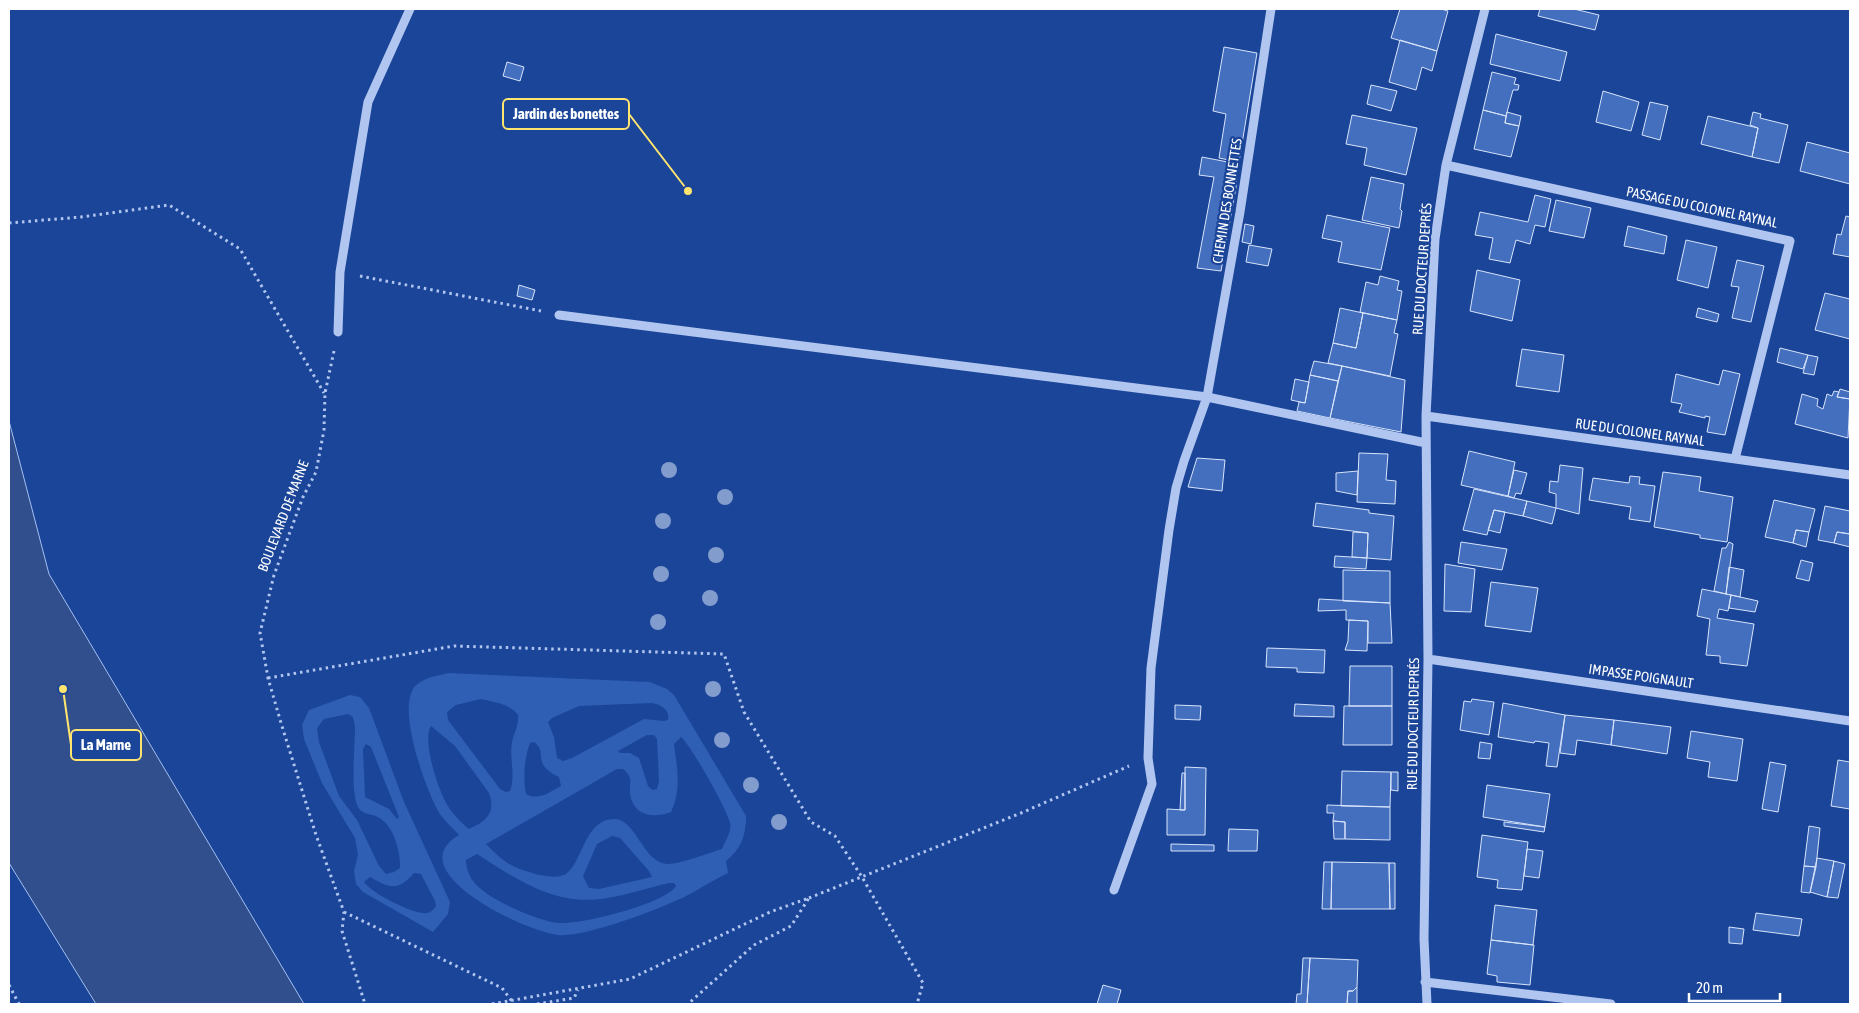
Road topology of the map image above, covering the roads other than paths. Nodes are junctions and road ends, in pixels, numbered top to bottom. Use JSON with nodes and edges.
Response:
{"nodes":[{"id":1,"x":410,"y":9,"type":"edge"},
{"id":2,"x":1271,"y":9,"type":"edge"},
{"id":3,"x":1485,"y":9,"type":"edge"},
{"id":4,"x":1446,"y":165,"type":"junction"},
{"id":5,"x":559,"y":315,"type":"road end"},
{"id":6,"x":338,"y":332,"type":"road end"},
{"id":7,"x":1207,"y":397,"type":"junction"},
{"id":8,"x":1426,"y":416,"type":"junction"},
{"id":9,"x":1426,"y":443,"type":"junction"},
{"id":10,"x":1735,"y":459,"type":"junction"},
{"id":11,"x":1850,"y":475,"type":"edge"},
{"id":12,"x":1428,"y":659,"type":"junction"},
{"id":13,"x":1850,"y":721,"type":"edge"},
{"id":14,"x":1114,"y":890,"type":"dead end"},
{"id":15,"x":1425,"y":982,"type":"junction"},
{"id":16,"x":1427,"y":1004,"type":"edge"},
{"id":17,"x":1611,"y":1004,"type":"edge"}],
"edges":[{"from":1,"to":6,"type":"street"},
{"from":2,"to":7,"type":"street","name":"CHEMIN DES BONNETTES"},
{"from":3,"to":4,"type":"street","name":"RUE DU DOCTEUR DEPRÉS"},
{"from":4,"to":8,"type":"street","name":"RUE DU DOCTEUR DEPRÉS"},
{"from":4,"to":10,"type":"street","name":"PASSAGE DU COLONEL RAYNAL"},
{"from":5,"to":7,"type":"street"},
{"from":7,"to":9,"type":"street"},
{"from":7,"to":14,"type":"street","name":"CHEMIN DES BONNETTES"},
{"from":8,"to":9,"type":"street","name":"RUE DU DOCTEUR DEPRÉS"},
{"from":8,"to":10,"type":"street","name":"RUE DU COLONEL RAYNAL"},
{"from":9,"to":12,"type":"street","name":"RUE DU DOCTEUR DEPRÉS"},
{"from":10,"to":11,"type":"street","name":"RUE DU COLONEL RAYNAL"},
{"from":12,"to":13,"type":"street","name":"IMPASSE POIGNAULT"},
{"from":12,"to":15,"type":"street","name":"RUE DU DOCTEUR DEPRÉS"},
{"from":15,"to":16,"type":"street","name":"RUE DU DOCTEUR DEPRÉS"},
{"from":15,"to":17,"type":"street"}]}
